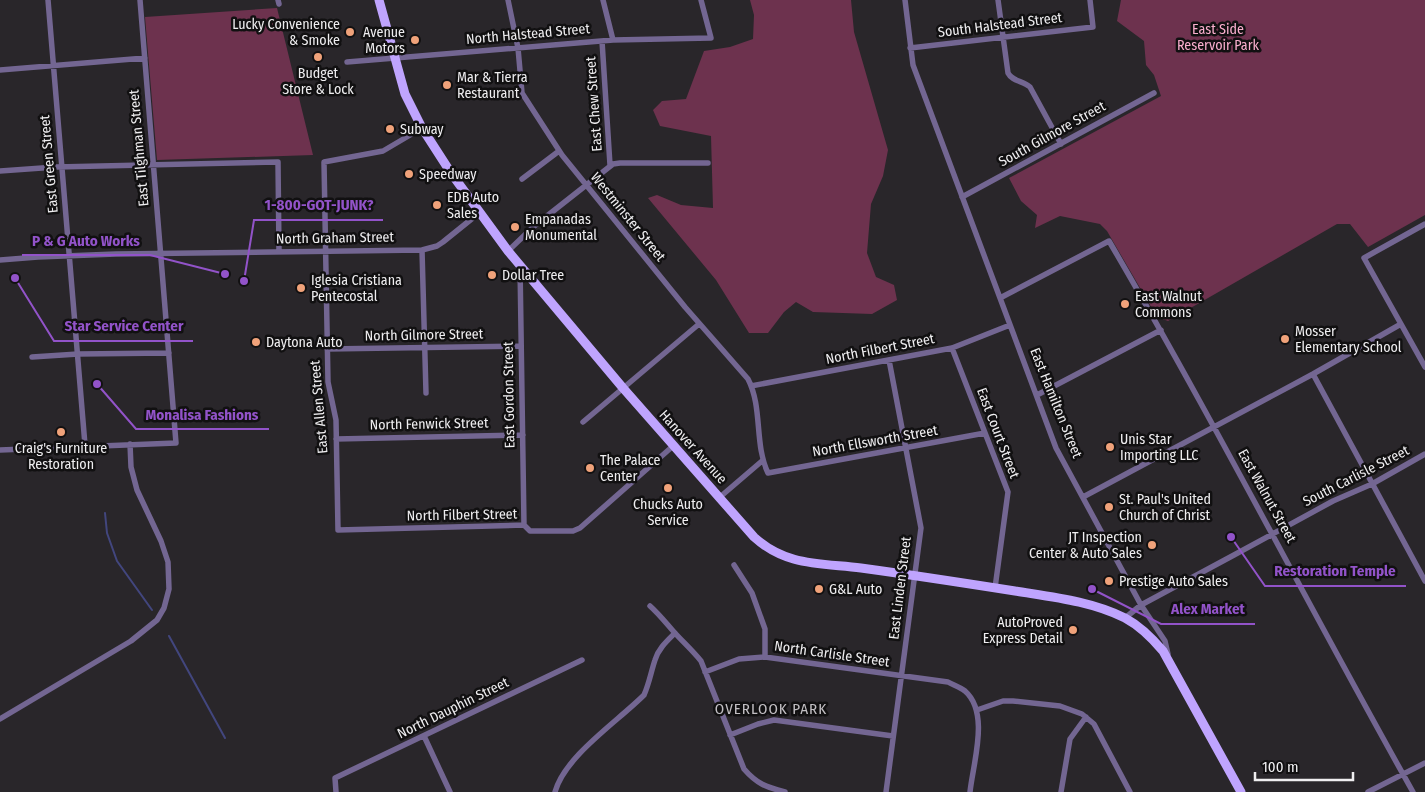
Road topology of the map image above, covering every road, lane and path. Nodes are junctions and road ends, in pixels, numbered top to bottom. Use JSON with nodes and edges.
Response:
{"nodes":[{"id":1,"x":48,"y":0,"type":"edge"},
{"id":2,"x":140,"y":0,"type":"edge"},
{"id":3,"x":379,"y":0,"type":"edge"},
{"id":4,"x":508,"y":0,"type":"edge"},
{"id":5,"x":603,"y":0,"type":"edge"},
{"id":6,"x":701,"y":0,"type":"edge"},
{"id":7,"x":905,"y":0,"type":"edge"},
{"id":8,"x":998,"y":0,"type":"edge"},
{"id":9,"x":1090,"y":0,"type":"edge"},
{"id":10,"x":1002,"y":37,"type":"junction"},
{"id":11,"x":614,"y":40,"type":"junction"},
{"id":12,"x":602,"y":41,"type":"junction"},
{"id":13,"x":518,"y":48,"type":"junction"},
{"id":14,"x":910,"y":48,"type":"junction"},
{"id":15,"x":145,"y":58,"type":"junction"},
{"id":16,"x":395,"y":58,"type":"junction"},
{"id":17,"x":347,"y":62,"type":"dead end"},
{"id":18,"x":54,"y":66,"type":"junction"},
{"id":19,"x":0,"y":70,"type":"edge"},
{"id":20,"x":1154,"y":93,"type":"dead end"},
{"id":21,"x":422,"y":128,"type":"junction"},
{"id":22,"x":1061,"y":144,"type":"junction"},
{"id":23,"x":559,"y":151,"type":"junction"},
{"id":24,"x":708,"y":163,"type":"dead end"},
{"id":25,"x":153,"y":165,"type":"junction"},
{"id":26,"x":610,"y":166,"type":"junction"},
{"id":27,"x":62,"y":167,"type":"junction"},
{"id":28,"x":0,"y":171,"type":"edge"},
{"id":29,"x":522,"y":179,"type":"dead end"},
{"id":30,"x":586,"y":185,"type":"junction"},
{"id":31,"x":962,"y":197,"type":"junction"},
{"id":32,"x":479,"y":213,"type":"junction"},
{"id":33,"x":1425,"y":224,"type":"edge"},
{"id":34,"x":422,"y":250,"type":"junction"},
{"id":35,"x":325,"y":251,"type":"junction"},
{"id":36,"x":508,"y":251,"type":"junction"},
{"id":37,"x":278,"y":252,"type":"junction"},
{"id":38,"x":160,"y":254,"type":"junction"},
{"id":39,"x":70,"y":256,"type":"junction"},
{"id":40,"x":0,"y":260,"type":"edge"},
{"id":41,"x":520,"y":264,"type":"junction"},
{"id":42,"x":1000,"y":298,"type":"junction"},
{"id":43,"x":700,"y":324,"type":"junction"},
{"id":44,"x":1401,"y":324,"type":"junction"},
{"id":45,"x":1010,"y":325,"type":"junction"},
{"id":46,"x":1161,"y":330,"type":"junction"},
{"id":47,"x":521,"y":346,"type":"junction"},
{"id":48,"x":424,"y":348,"type":"junction"},
{"id":49,"x":952,"y":348,"type":"junction"},
{"id":50,"x":327,"y":349,"type":"junction"},
{"id":51,"x":169,"y":353,"type":"junction"},
{"id":52,"x":78,"y":354,"type":"junction"},
{"id":53,"x":32,"y":357,"type":"dead end"},
{"id":54,"x":889,"y":360,"type":"junction"},
{"id":55,"x":1425,"y":368,"type":"edge"},
{"id":56,"x":1313,"y":374,"type":"junction"},
{"id":57,"x":751,"y":386,"type":"junction"},
{"id":58,"x":623,"y":388,"type":"junction"},
{"id":59,"x":426,"y":393,"type":"dead end"},
{"id":60,"x":1037,"y":395,"type":"junction"},
{"id":61,"x":583,"y":422,"type":"dead end"},
{"id":62,"x":1214,"y":426,"type":"junction"},
{"id":63,"x":985,"y":433,"type":"junction"},
{"id":64,"x":523,"y":435,"type":"junction"},
{"id":65,"x":336,"y":439,"type":"junction"},
{"id":66,"x":130,"y":444,"type":"junction"},
{"id":67,"x":85,"y":446,"type":"junction"},
{"id":68,"x":673,"y":446,"type":"junction"},
{"id":69,"x":906,"y":448,"type":"junction"},
{"id":70,"x":0,"y":450,"type":"edge"},
{"id":71,"x":1425,"y":454,"type":"edge"},
{"id":72,"x":762,"y":461,"type":"junction"},
{"id":73,"x":1372,"y":484,"type":"junction"},
{"id":74,"x":720,"y":497,"type":"junction"},
{"id":75,"x":1082,"y":497,"type":"junction"},
{"id":76,"x":524,"y":526,"type":"junction"},
{"id":77,"x":338,"y":530,"type":"joint"},
{"id":78,"x":1273,"y":534,"type":"junction"},
{"id":79,"x":734,"y":565,"type":"dead end"},
{"id":80,"x":914,"y":576,"type":"junction"},
{"id":81,"x":1425,"y":581,"type":"edge"},
{"id":82,"x":995,"y":588,"type":"junction"},
{"id":83,"x":650,"y":606,"type":"dead end"},
{"id":84,"x":1141,"y":606,"type":"junction"},
{"id":85,"x":1125,"y":618,"type":"junction"},
{"id":86,"x":675,"y":633,"type":"junction"},
{"id":87,"x":764,"y":657,"type":"junction"},
{"id":88,"x":582,"y":660,"type":"dead end"},
{"id":89,"x":1170,"y":662,"type":"junction"},
{"id":90,"x":705,"y":672,"type":"junction"},
{"id":91,"x":902,"y":675,"type":"junction"},
{"id":92,"x":977,"y":710,"type":"junction"},
{"id":93,"x":1086,"y":717,"type":"junction"},
{"id":94,"x":0,"y":719,"type":"edge"},
{"id":95,"x":730,"y":735,"type":"junction"},
{"id":96,"x":424,"y":736,"type":"junction"},
{"id":97,"x":893,"y":736,"type":"junction"},
{"id":98,"x":1425,"y":763,"type":"edge"},
{"id":99,"x":1403,"y":774,"type":"junction"},
{"id":100,"x":336,"y":792,"type":"edge"},
{"id":101,"x":450,"y":792,"type":"edge"},
{"id":102,"x":555,"y":792,"type":"edge"},
{"id":103,"x":785,"y":792,"type":"edge"},
{"id":104,"x":886,"y":792,"type":"edge"},
{"id":105,"x":970,"y":792,"type":"edge"},
{"id":106,"x":1061,"y":792,"type":"edge"},
{"id":107,"x":1130,"y":792,"type":"edge"},
{"id":108,"x":1241,"y":792,"type":"edge"},
{"id":109,"x":1368,"y":792,"type":"edge"},
{"id":110,"x":1413,"y":792,"type":"edge"}],
"edges":[{"from":1,"to":18,"type":"street","name":"East Green Street"},
{"from":2,"to":15,"type":"street","name":"East Tilghman Street"},
{"from":3,"to":16,"type":"main road","name":"Hanover Avenue"},
{"from":4,"to":13,"type":"street"},
{"from":5,"to":11,"type":"street"},
{"from":6,"to":11,"type":"street","name":"North Halstead Street"},
{"from":7,"to":14,"type":"street","name":"East Hamilton Street"},
{"from":8,"to":10,"type":"street"},
{"from":9,"to":10,"type":"street","name":"South Halstead Street"},
{"from":10,"to":14,"type":"street","name":"South Halstead Street"},
{"from":10,"to":22,"type":"street"},
{"from":11,"to":12,"type":"street","name":"North Halstead Street"},
{"from":12,"to":13,"type":"street","name":"North Halstead Street"},
{"from":12,"to":26,"type":"street","name":"East Chew Street"},
{"from":13,"to":16,"type":"street","name":"North Halstead Street"},
{"from":13,"to":23,"type":"street","name":"Westminster Street"},
{"from":14,"to":31,"type":"street","name":"East Hamilton Street"},
{"from":15,"to":18,"type":"street"},
{"from":15,"to":25,"type":"street","name":"East Tilghman Street"},
{"from":16,"to":17,"type":"street","name":"North Halstead Street"},
{"from":16,"to":21,"type":"main road","name":"Hanover Avenue"},
{"from":18,"to":19,"type":"street"},
{"from":18,"to":27,"type":"street","name":"East Green Street"},
{"from":20,"to":22,"type":"street","name":"South Gilmore Street"},
{"from":21,"to":32,"type":"main road","name":"Hanover Avenue"},
{"from":21,"to":35,"type":"street","name":"East Allen Street"},
{"from":22,"to":31,"type":"street","name":"South Gilmore Street"},
{"from":23,"to":29,"type":"street"},
{"from":23,"to":30,"type":"street","name":"Westminster Street"},
{"from":24,"to":26,"type":"street"},
{"from":25,"to":27,"type":"street"},
{"from":25,"to":37,"type":"street"},
{"from":25,"to":38,"type":"street","name":"East Tilghman Street"},
{"from":26,"to":30,"type":"street"},
{"from":27,"to":28,"type":"street"},
{"from":27,"to":39,"type":"street","name":"East Green Street"},
{"from":30,"to":36,"type":"street"},
{"from":30,"to":43,"type":"street","name":"Westminster Street"},
{"from":31,"to":42,"type":"street","name":"East Hamilton Street"},
{"from":32,"to":34,"type":"street","name":"North Graham Street"},
{"from":32,"to":36,"type":"main road","name":"Hanover Avenue"},
{"from":33,"to":44,"type":"street"},
{"from":34,"to":35,"type":"street","name":"North Graham Street"},
{"from":34,"to":48,"type":"street"},
{"from":35,"to":37,"type":"street","name":"North Graham Street"},
{"from":35,"to":50,"type":"street","name":"East Allen Street"},
{"from":36,"to":41,"type":"main road","name":"Hanover Avenue"},
{"from":37,"to":38,"type":"street","name":"North Graham Street"},
{"from":38,"to":39,"type":"street","name":"North Graham Street"},
{"from":38,"to":51,"type":"street","name":"East Tilghman Street"},
{"from":39,"to":40,"type":"street","name":"North Graham Street"},
{"from":39,"to":52,"type":"street","name":"East Green Street"},
{"from":41,"to":47,"type":"street","name":"East Gordon Street"},
{"from":41,"to":58,"type":"main road","name":"Hanover Avenue"},
{"from":42,"to":45,"type":"street","name":"East Hamilton Street"},
{"from":42,"to":46,"type":"street","name":"East Walnut Street"},
{"from":43,"to":57,"type":"street","name":"Westminster Street"},
{"from":43,"to":58,"type":"street"},
{"from":44,"to":55,"type":"street"},
{"from":44,"to":56,"type":"street"},
{"from":45,"to":49,"type":"street","name":"North Filbert Street"},
{"from":45,"to":60,"type":"street","name":"East Hamilton Street"},
{"from":46,"to":60,"type":"street"},
{"from":46,"to":62,"type":"street","name":"East Walnut Street"},
{"from":47,"to":48,"type":"street","name":"North Gilmore Street"},
{"from":47,"to":64,"type":"street","name":"East Gordon Street"},
{"from":48,"to":50,"type":"street","name":"North Gilmore Street"},
{"from":48,"to":59,"type":"street"},
{"from":49,"to":54,"type":"street","name":"North Filbert Street"},
{"from":49,"to":63,"type":"street","name":"East Court Street"},
{"from":50,"to":65,"type":"street","name":"East Allen Street"},
{"from":51,"to":52,"type":"street"},
{"from":51,"to":66,"type":"street","name":"East Tilghman Street"},
{"from":52,"to":53,"type":"street"},
{"from":52,"to":67,"type":"street","name":"East Green Street"},
{"from":54,"to":57,"type":"street","name":"North Filbert Street"},
{"from":54,"to":69,"type":"street","name":"East Linden Street"},
{"from":56,"to":62,"type":"street"},
{"from":56,"to":73,"type":"street"},
{"from":57,"to":72,"type":"street"},
{"from":58,"to":61,"type":"street"},
{"from":58,"to":68,"type":"main road","name":"Hanover Avenue"},
{"from":60,"to":75,"type":"street","name":"East Hamilton Street"},
{"from":62,"to":75,"type":"street"},
{"from":62,"to":78,"type":"street","name":"East Walnut Street"},
{"from":63,"to":69,"type":"street","name":"North Ellsworth Street"},
{"from":63,"to":82,"type":"street","name":"East Court Street"},
{"from":64,"to":65,"type":"street","name":"North Fenwick Street"},
{"from":64,"to":76,"type":"street","name":"East Gordon Street"},
{"from":65,"to":77,"type":"street","name":"East Allen Street"},
{"from":66,"to":67,"type":"street"},
{"from":66,"to":94,"type":"street"},
{"from":67,"to":70,"type":"street"},
{"from":68,"to":74,"type":"main road","name":"Hanover Avenue"},
{"from":68,"to":76,"type":"street","name":"North Filbert Street"},
{"from":69,"to":72,"type":"street","name":"North Ellsworth Street"},
{"from":69,"to":80,"type":"street","name":"East Linden Street"},
{"from":71,"to":73,"type":"street","name":"South Carlisle Street"},
{"from":72,"to":74,"type":"street"},
{"from":73,"to":78,"type":"street","name":"South Carlisle Street"},
{"from":73,"to":81,"type":"street"},
{"from":74,"to":80,"type":"main road","name":"Hanover Avenue"},
{"from":75,"to":84,"type":"street","name":"East Hamilton Street"},
{"from":76,"to":77,"type":"street","name":"North Filbert Street"},
{"from":78,"to":84,"type":"street","name":"South Carlisle Street"},
{"from":78,"to":99,"type":"street","name":"East Walnut Street"},
{"from":79,"to":87,"type":"street"},
{"from":80,"to":82,"type":"main road","name":"Hanover Avenue"},
{"from":80,"to":91,"type":"street","name":"East Linden Street"},
{"from":82,"to":85,"type":"main road","name":"Hanover Avenue"},
{"from":83,"to":86,"type":"street"},
{"from":84,"to":85,"type":"street"},
{"from":84,"to":89,"type":"street","name":"East Hamilton Street"},
{"from":85,"to":89,"type":"main road","name":"Hanover Avenue"},
{"from":86,"to":90,"type":"street"},
{"from":86,"to":102,"type":"street"},
{"from":87,"to":90,"type":"street","name":"North Carlisle Street"},
{"from":87,"to":91,"type":"street","name":"North Carlisle Street"},
{"from":88,"to":96,"type":"street","name":"North Dauphin Street"},
{"from":89,"to":108,"type":"main road","name":"East Hamilton Street"},
{"from":90,"to":95,"type":"street"},
{"from":91,"to":92,"type":"street","name":"North Carlisle Street"},
{"from":91,"to":97,"type":"street","name":"East Linden Street"},
{"from":92,"to":93,"type":"street"},
{"from":92,"to":105,"type":"street"},
{"from":93,"to":106,"type":"street"},
{"from":93,"to":107,"type":"street"},
{"from":95,"to":97,"type":"street"},
{"from":95,"to":103,"type":"street"},
{"from":96,"to":100,"type":"street","name":"North Dauphin Street"},
{"from":96,"to":101,"type":"street"},
{"from":97,"to":104,"type":"street","name":"East Linden Street"},
{"from":98,"to":99,"type":"street"},
{"from":99,"to":109,"type":"street"},
{"from":99,"to":110,"type":"street","name":"East Walnut Street"}]}
